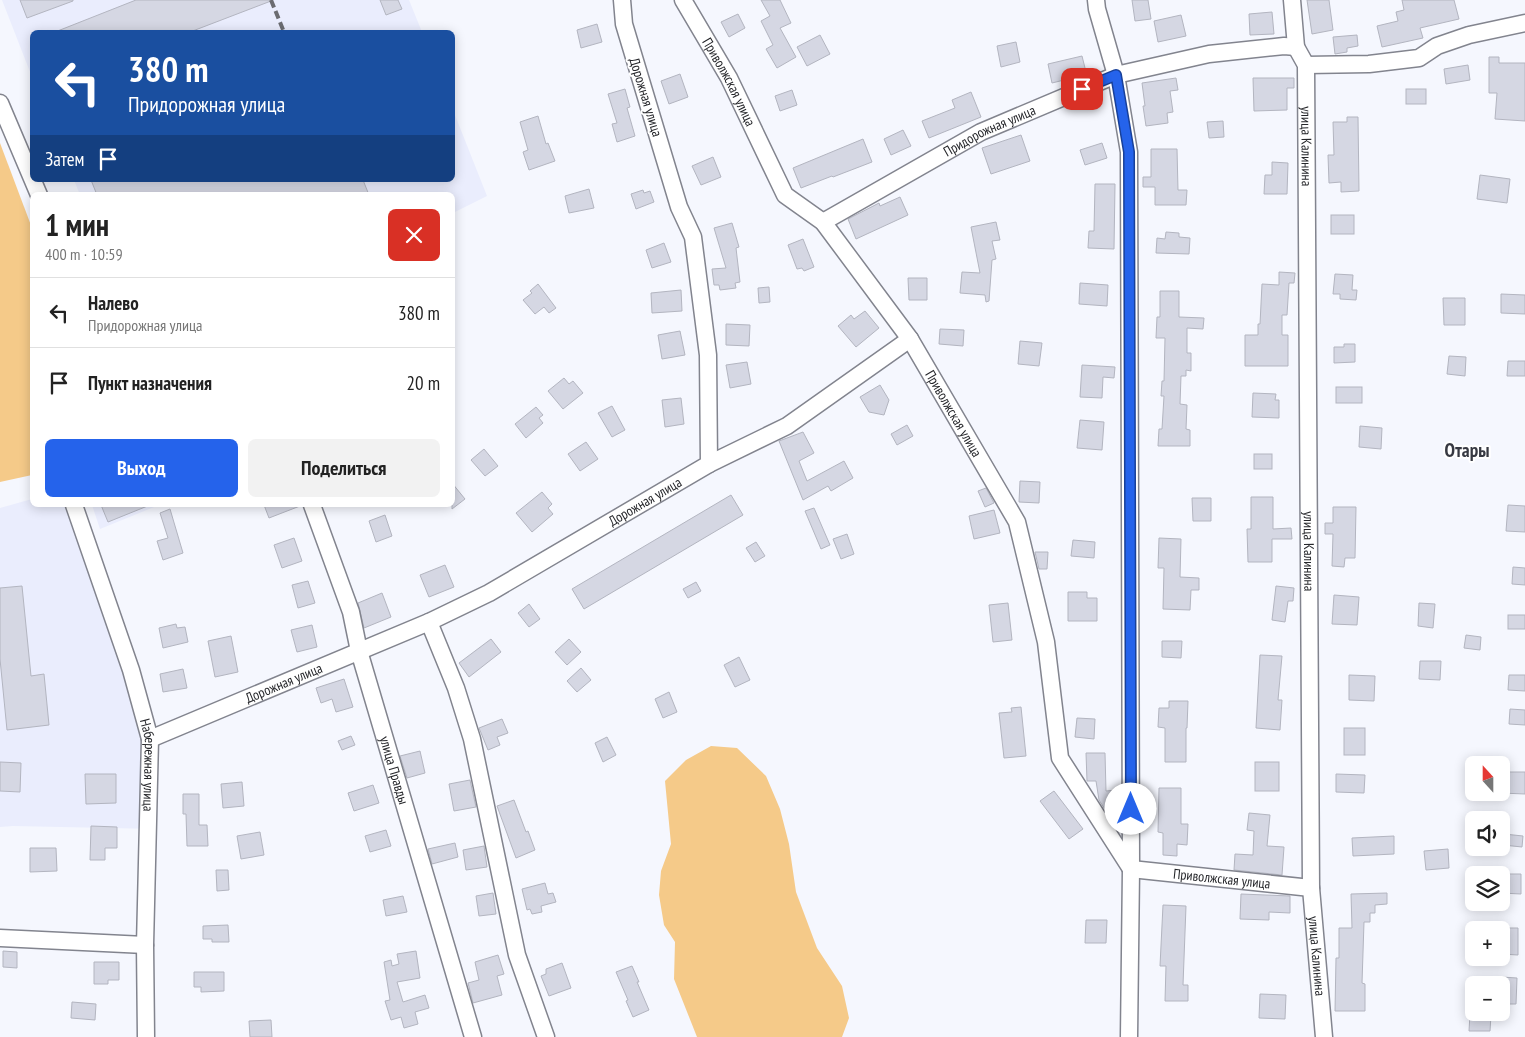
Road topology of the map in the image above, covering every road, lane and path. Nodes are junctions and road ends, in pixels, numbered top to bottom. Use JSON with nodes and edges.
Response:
{"nodes":[{"id":1,"x":622,"y":0,"type":"edge"},
{"id":2,"x":683,"y":0,"type":"edge"},
{"id":3,"x":1096,"y":0,"type":"edge"},
{"id":4,"x":1292,"y":0,"type":"edge"},
{"id":5,"x":1525,"y":23,"type":"edge"},
{"id":6,"x":1296,"y":48,"type":"junction"},
{"id":7,"x":1306,"y":65,"type":"junction"},
{"id":8,"x":1116,"y":75,"type":"junction"},
{"id":9,"x":0,"y":103,"type":"edge"},
{"id":10,"x":30,"y":176,"type":"edge"},
{"id":11,"x":823,"y":222,"type":"junction"},
{"id":12,"x":910,"y":339,"type":"junction"},
{"id":13,"x":709,"y":464,"type":"junction"},
{"id":14,"x":75,"y":507,"type":"edge"},
{"id":15,"x":313,"y":507,"type":"edge"},
{"id":16,"x":429,"y":622,"type":"junction"},
{"id":17,"x":359,"y":650,"type":"junction"},
{"id":18,"x":150,"y":739,"type":"junction"},
{"id":19,"x":1131,"y":869,"type":"junction"},
{"id":20,"x":1311,"y":888,"type":"junction"},
{"id":21,"x":0,"y":938,"type":"edge"},
{"id":22,"x":145,"y":945,"type":"junction"},
{"id":23,"x":146,"y":1037,"type":"edge"},
{"id":24,"x":473,"y":1037,"type":"edge"},
{"id":25,"x":546,"y":1037,"type":"edge"},
{"id":26,"x":1129,"y":1037,"type":"edge"},
{"id":27,"x":1324,"y":1037,"type":"edge"}],
"edges":[{"from":1,"to":13,"type":"street","name":"Дорожная улица"},
{"from":2,"to":11,"type":"street","name":"Приволжская улица"},
{"from":3,"to":8,"type":"street"},
{"from":4,"to":6,"type":"street"},
{"from":5,"to":7,"type":"street"},
{"from":6,"to":7,"type":"street"},
{"from":6,"to":8,"type":"street","name":"Придорожная улица"},
{"from":7,"to":20,"type":"street","name":"улица Калинина"},
{"from":8,"to":11,"type":"street","name":"Придорожная улица"},
{"from":8,"to":19,"type":"street"},
{"from":9,"to":10,"type":"street"},
{"from":11,"to":12,"type":"street","name":"Приволжская улица"},
{"from":12,"to":13,"type":"street"},
{"from":12,"to":19,"type":"street","name":"Приволжская улица"},
{"from":13,"to":16,"type":"street","name":"Дорожная улица"},
{"from":14,"to":18,"type":"street","name":"Набережная улица"},
{"from":15,"to":17,"type":"street","name":"улица Правды"},
{"from":16,"to":17,"type":"street","name":"Дорожная улица"},
{"from":16,"to":25,"type":"street"},
{"from":17,"to":18,"type":"street","name":"Дорожная улица"},
{"from":17,"to":24,"type":"street","name":"улица Правды"},
{"from":18,"to":22,"type":"street","name":"Набережная улица"},
{"from":19,"to":20,"type":"street","name":"Приволжская улица"},
{"from":19,"to":26,"type":"street"},
{"from":20,"to":27,"type":"street","name":"улица Калинина"},
{"from":21,"to":22,"type":"street"},
{"from":22,"to":23,"type":"street","name":"Набережная улица"}]}
